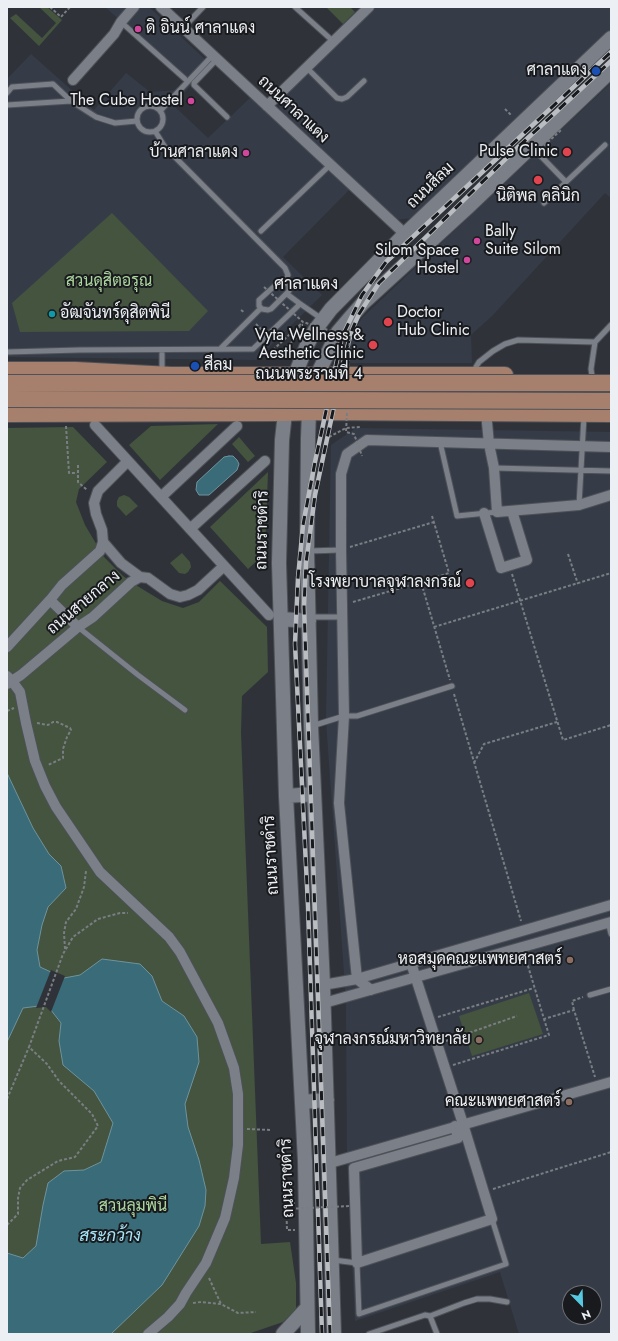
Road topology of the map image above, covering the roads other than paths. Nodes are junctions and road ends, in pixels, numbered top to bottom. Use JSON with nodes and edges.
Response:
{"nodes":[{"id":1,"x":134,"y":7,"type":"edge"},
{"id":2,"x":161,"y":7,"type":"edge"},
{"id":3,"x":203,"y":7,"type":"edge"},
{"id":4,"x":295,"y":7,"type":"edge"},
{"id":5,"x":369,"y":7,"type":"edge"},
{"id":6,"x":121,"y":22,"type":"junction"},
{"id":7,"x":183,"y":28,"type":"junction"},
{"id":8,"x":611,"y":38,"type":"edge"},
{"id":9,"x":334,"y":42,"type":"junction"},
{"id":10,"x":215,"y":57,"type":"junction"},
{"id":11,"x":307,"y":68,"type":"junction"},
{"id":12,"x":611,"y":71,"type":"edge"},
{"id":13,"x":184,"y":79,"type":"dead end"},
{"id":14,"x":73,"y":80,"type":"dead end"},
{"id":15,"x":364,"y":81,"type":"dead end"},
{"id":16,"x":7,"y":93,"type":"edge"},
{"id":17,"x":71,"y":101,"type":"junction"},
{"id":18,"x":7,"y":105,"type":"edge"},
{"id":19,"x":267,"y":106,"type":"junction"},
{"id":20,"x":160,"y":111,"type":"junction"},
{"id":21,"x":227,"y":117,"type":"dead end"},
{"id":22,"x":138,"y":121,"type":"junction"},
{"id":23,"x":155,"y":131,"type":"junction"},
{"id":24,"x":605,"y":145,"type":"dead end"},
{"id":25,"x":533,"y":152,"type":"junction"},
{"id":26,"x":330,"y":165,"type":"junction"},
{"id":27,"x":566,"y":182,"type":"junction"},
{"id":28,"x":544,"y":203,"type":"dead end"},
{"id":29,"x":261,"y":231,"type":"dead end"},
{"id":30,"x":405,"y":234,"type":"junction"},
{"id":31,"x":285,"y":282,"type":"junction"},
{"id":32,"x":287,"y":294,"type":"junction"},
{"id":33,"x":299,"y":303,"type":"junction"},
{"id":34,"x":261,"y":308,"type":"junction"},
{"id":35,"x":323,"y":319,"type":"junction"},
{"id":36,"x":611,"y":325,"type":"edge"},
{"id":37,"x":595,"y":342,"type":"junction"},
{"id":38,"x":220,"y":349,"type":"junction"},
{"id":39,"x":162,"y":350,"type":"junction"},
{"id":40,"x":7,"y":352,"type":"edge"},
{"id":41,"x":7,"y":370,"type":"edge"},
{"id":42,"x":31,"y":370,"type":"junction"},
{"id":43,"x":162,"y":374,"type":"junction"},
{"id":44,"x":295,"y":375,"type":"junction"},
{"id":45,"x":319,"y":375,"type":"junction"},
{"id":46,"x":471,"y":375,"type":"junction"},
{"id":47,"x":592,"y":376,"type":"junction"},
{"id":48,"x":611,"y":376,"type":"edge"},
{"id":49,"x":7,"y":383,"type":"edge"},
{"id":50,"x":611,"y":383,"type":"edge"},
{"id":51,"x":7,"y":399,"type":"edge"},
{"id":52,"x":611,"y":401,"type":"edge"},
{"id":53,"x":309,"y":412,"type":"junction"},
{"id":54,"x":486,"y":412,"type":"junction"},
{"id":55,"x":285,"y":413,"type":"junction"},
{"id":56,"x":7,"y":414,"type":"edge"},
{"id":57,"x":33,"y":414,"type":"junction"},
{"id":58,"x":584,"y":414,"type":"junction"},
{"id":59,"x":611,"y":414,"type":"edge"},
{"id":60,"x":96,"y":425,"type":"dead end"},
{"id":61,"x":237,"y":426,"type":"dead end"},
{"id":62,"x":440,"y":442,"type":"junction"},
{"id":63,"x":489,"y":444,"type":"junction"},
{"id":64,"x":583,"y":446,"type":"junction"},
{"id":65,"x":611,"y":446,"type":"edge"},
{"id":66,"x":128,"y":461,"type":"junction"},
{"id":67,"x":265,"y":461,"type":"dead end"},
{"id":68,"x":494,"y":468,"type":"junction"},
{"id":69,"x":582,"y":470,"type":"junction"},
{"id":70,"x":611,"y":471,"type":"edge"},
{"id":71,"x":611,"y":496,"type":"edge"},
{"id":72,"x":161,"y":497,"type":"junction"},
{"id":73,"x":579,"y":504,"type":"junction"},
{"id":74,"x":512,"y":511,"type":"junction"},
{"id":75,"x":497,"y":512,"type":"junction"},
{"id":76,"x":484,"y":513,"type":"junction"},
{"id":77,"x":190,"y":530,"type":"junction"},
{"id":78,"x":103,"y":542,"type":"junction"},
{"id":79,"x":341,"y":550,"type":"junction"},
{"id":80,"x":308,"y":551,"type":"junction"},
{"id":81,"x":224,"y":566,"type":"junction"},
{"id":82,"x":140,"y":577,"type":"junction"},
{"id":83,"x":50,"y":600,"type":"junction"},
{"id":84,"x":275,"y":617,"type":"junction"},
{"id":85,"x":342,"y":617,"type":"junction"},
{"id":86,"x":309,"y":619,"type":"junction"},
{"id":87,"x":78,"y":627,"type":"junction"},
{"id":88,"x":7,"y":646,"type":"edge"},
{"id":89,"x":9,"y":680,"type":"edge"},
{"id":90,"x":452,"y":686,"type":"road end"},
{"id":91,"x":185,"y":710,"type":"dead end"},
{"id":92,"x":344,"y":716,"type":"junction"},
{"id":93,"x":311,"y":726,"type":"junction"},
{"id":94,"x":314,"y":794,"type":"junction"},
{"id":95,"x":286,"y":796,"type":"junction"},
{"id":96,"x":611,"y":904,"type":"edge"},
{"id":97,"x":609,"y":922,"type":"edge"},
{"id":98,"x":611,"y":934,"type":"edge"},
{"id":99,"x":411,"y":963,"type":"junction"},
{"id":100,"x":415,"y":977,"type":"junction"},
{"id":101,"x":357,"y":979,"type":"junction"},
{"id":102,"x":323,"y":985,"type":"junction"},
{"id":103,"x":611,"y":989,"type":"edge"},
{"id":104,"x":371,"y":990,"type":"junction"},
{"id":105,"x":590,"y":995,"type":"road end"},
{"id":106,"x":324,"y":1003,"type":"junction"},
{"id":107,"x":611,"y":1082,"type":"edge"},
{"id":108,"x":327,"y":1100,"type":"junction"},
{"id":109,"x":302,"y":1102,"type":"junction"},
{"id":110,"x":459,"y":1125,"type":"junction"},
{"id":111,"x":330,"y":1163,"type":"junction"},
{"id":112,"x":492,"y":1219,"type":"junction"},
{"id":113,"x":332,"y":1260,"type":"junction"},
{"id":114,"x":358,"y":1263,"type":"junction"},
{"id":115,"x":507,"y":1302,"type":"dead end"},
{"id":116,"x":308,"y":1308,"type":"junction"},
{"id":117,"x":430,"y":1316,"type":"junction"},
{"id":118,"x":148,"y":1334,"type":"edge"},
{"id":119,"x":283,"y":1334,"type":"edge"},
{"id":120,"x":308,"y":1334,"type":"edge"},
{"id":121,"x":334,"y":1334,"type":"edge"},
{"id":122,"x":369,"y":1334,"type":"edge"},
{"id":123,"x":437,"y":1334,"type":"edge"}],
"edges":[{"from":1,"to":6,"type":"street"},
{"from":2,"to":7,"type":"street","name":"ถนนศาลาแดง"},
{"from":3,"to":7,"type":"lane"},
{"from":4,"to":9,"type":"lane"},
{"from":5,"to":9,"type":"street"},
{"from":6,"to":13,"type":"lane"},
{"from":6,"to":14,"type":"street"},
{"from":7,"to":10,"type":"street","name":"ถนนศาลาแดง"},
{"from":8,"to":30,"type":"main road","name":"ถนนสีลม"},
{"from":9,"to":11,"type":"street"},
{"from":10,"to":19,"type":"street","name":"ถนนศาลาแดง"},
{"from":10,"to":20,"type":"lane"},
{"from":10,"to":21,"type":"lane"},
{"from":11,"to":15,"type":"lane"},
{"from":11,"to":19,"type":"street"},
{"from":12,"to":25,"type":"main road"},
{"from":16,"to":17,"type":"lane"},
{"from":17,"to":18,"type":"lane"},
{"from":17,"to":22,"type":"lane"},
{"from":19,"to":26,"type":"street","name":"ถนนศาลาแดง"},
{"from":20,"to":22,"type":"lane"},
{"from":20,"to":23,"type":"lane"},
{"from":22,"to":23,"type":"lane"},
{"from":23,"to":31,"type":"lane"},
{"from":24,"to":27,"type":"lane"},
{"from":25,"to":27,"type":"lane"},
{"from":25,"to":45,"type":"main road"},
{"from":26,"to":29,"type":"lane"},
{"from":26,"to":30,"type":"street","name":"ถนนศาลาแดง"},
{"from":27,"to":28,"type":"lane"},
{"from":30,"to":35,"type":"main road","name":"ถนนสีลม"},
{"from":31,"to":32,"type":"lane"},
{"from":31,"to":34,"type":"lane"},
{"from":32,"to":33,"type":"lane"},
{"from":32,"to":34,"type":"lane"},
{"from":33,"to":35,"type":"lane"},
{"from":33,"to":38,"type":"lane"},
{"from":34,"to":38,"type":"lane"},
{"from":35,"to":44,"type":"main road","name":"ถนนสีลม"},
{"from":36,"to":37,"type":"lane"},
{"from":37,"to":46,"type":"lane"},
{"from":37,"to":47,"type":"lane"},
{"from":38,"to":39,"type":"lane"},
{"from":39,"to":40,"type":"lane"},
{"from":39,"to":43,"type":"lane"},
{"from":41,"to":42,"type":"main road","name":"ถนนพระรามที่ 4"},
{"from":42,"to":43,"type":"main road","name":"ถนนพระรามที่ 4"},
{"from":42,"to":57,"type":"main road"},
{"from":43,"to":44,"type":"main road","name":"ถนนพระรามที่ 4"},
{"from":44,"to":45,"type":"main road","name":"ถนนพระรามที่ 4"},
{"from":44,"to":55,"type":"main road","name":"ถนนราชดำริ"},
{"from":45,"to":46,"type":"main road","name":"ถนนพระรามที่ 4"},
{"from":45,"to":53,"type":"main road"},
{"from":46,"to":47,"type":"main road","name":"ถนนพระรามที่ 4"},
{"from":47,"to":48,"type":"main road","name":"ถนนพระรามที่ 4"},
{"from":49,"to":50,"type":"main road","name":"ถนนพระรามที่ 4","bridge":true},
{"from":51,"to":52,"type":"main road","name":"ถนนพระรามที่ 4","bridge":true},
{"from":53,"to":54,"type":"main road"},
{"from":53,"to":55,"type":"main road"},
{"from":53,"to":80,"type":"main road"},
{"from":54,"to":58,"type":"main road"},
{"from":54,"to":63,"type":"street"},
{"from":55,"to":57,"type":"main road"},
{"from":55,"to":84,"type":"main road","name":"ถนนราชดำริ"},
{"from":56,"to":57,"type":"main road"},
{"from":58,"to":59,"type":"main road"},
{"from":58,"to":64,"type":"lane"},
{"from":60,"to":66,"type":"street"},
{"from":61,"to":72,"type":"street"},
{"from":62,"to":63,"type":"street"},
{"from":62,"to":76,"type":"lane"},
{"from":62,"to":79,"type":"street"},
{"from":63,"to":64,"type":"street"},
{"from":63,"to":68,"type":"street"},
{"from":64,"to":65,"type":"street"},
{"from":64,"to":69,"type":"lane"},
{"from":66,"to":72,"type":"street"},
{"from":66,"to":78,"type":"street"},
{"from":67,"to":77,"type":"street"},
{"from":68,"to":69,"type":"lane"},
{"from":68,"to":75,"type":"street"},
{"from":69,"to":70,"type":"lane"},
{"from":69,"to":73,"type":"lane"},
{"from":71,"to":73,"type":"street"},
{"from":72,"to":77,"type":"street"},
{"from":73,"to":74,"type":"street"},
{"from":74,"to":75,"type":"street"},
{"from":74,"to":76,"type":"street"},
{"from":75,"to":76,"type":"lane"},
{"from":77,"to":81,"type":"street"},
{"from":78,"to":82,"type":"street"},
{"from":78,"to":83,"type":"street","name":"ถนนสายกลาง"},
{"from":79,"to":80,"type":"lane"},
{"from":79,"to":85,"type":"street"},
{"from":80,"to":86,"type":"main road"},
{"from":81,"to":82,"type":"street","name":"ถนนสายกลาง"},
{"from":81,"to":84,"type":"street"},
{"from":82,"to":87,"type":"street","name":"ถนนสายกลาง"},
{"from":83,"to":87,"type":"street"},
{"from":83,"to":88,"type":"street","name":"ถนนสายกลาง"},
{"from":84,"to":86,"type":"main road"},
{"from":84,"to":95,"type":"main road","name":"ถนนราชดำริ"},
{"from":85,"to":86,"type":"lane"},
{"from":85,"to":92,"type":"street"},
{"from":86,"to":93,"type":"main road"},
{"from":87,"to":89,"type":"street","name":"ถนนสายกลาง"},
{"from":87,"to":91,"type":"lane"},
{"from":89,"to":118,"type":"street"},
{"from":90,"to":92,"type":"lane"},
{"from":92,"to":93,"type":"lane"},
{"from":92,"to":101,"type":"street"},
{"from":93,"to":94,"type":"main road"},
{"from":94,"to":95,"type":"main road"},
{"from":94,"to":102,"type":"main road"},
{"from":95,"to":109,"type":"main road","name":"ถนนราชดำริ"},
{"from":96,"to":99,"type":"street"},
{"from":97,"to":98,"type":"lane"},
{"from":97,"to":100,"type":"street"},
{"from":99,"to":100,"type":"street"},
{"from":99,"to":101,"type":"street"},
{"from":100,"to":104,"type":"street"},
{"from":100,"to":110,"type":"street"},
{"from":101,"to":102,"type":"street"},
{"from":101,"to":104,"type":"street"},
{"from":102,"to":106,"type":"main road"},
{"from":103,"to":105,"type":"lane"},
{"from":104,"to":106,"type":"street"},
{"from":106,"to":108,"type":"main road"},
{"from":107,"to":110,"type":"street"},
{"from":108,"to":109,"type":"main road"},
{"from":108,"to":111,"type":"main road"},
{"from":109,"to":116,"type":"main road","name":"ถนนราชดำริ"},
{"from":110,"to":111,"type":"street"},
{"from":110,"to":112,"type":"street"},
{"from":110,"to":114,"type":"street"},
{"from":111,"to":113,"type":"main road"},
{"from":112,"to":114,"type":"street"},
{"from":112,"to":114,"type":"lane"},
{"from":113,"to":114,"type":"lane"},
{"from":113,"to":121,"type":"main road"},
{"from":115,"to":117,"type":"lane"},
{"from":116,"to":119,"type":"main road"},
{"from":116,"to":120,"type":"main road","name":"ถนนราชดำริ"},
{"from":117,"to":122,"type":"lane"},
{"from":117,"to":123,"type":"lane"}]}
